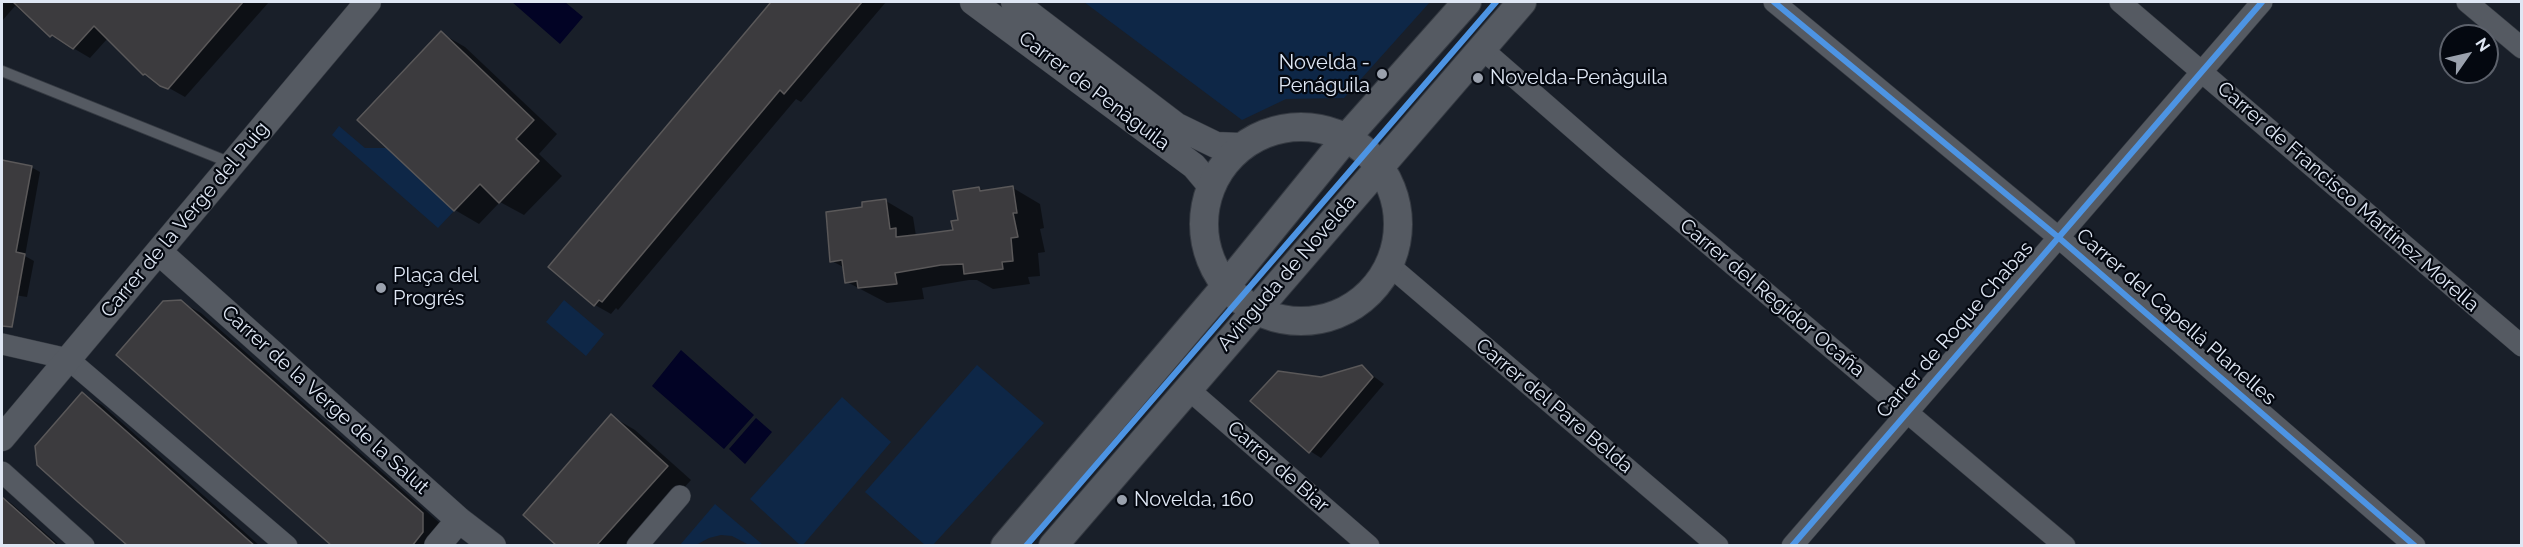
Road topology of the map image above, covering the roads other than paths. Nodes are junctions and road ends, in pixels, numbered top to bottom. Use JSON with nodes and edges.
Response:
{"nodes":[{"id":1,"x":368,"y":2,"type":"edge"},
{"id":2,"x":973,"y":2,"type":"edge"},
{"id":3,"x":1014,"y":2,"type":"edge"},
{"id":4,"x":1467,"y":2,"type":"edge"},
{"id":5,"x":1522,"y":2,"type":"edge"},
{"id":6,"x":1774,"y":2,"type":"edge"},
{"id":7,"x":2120,"y":2,"type":"edge"},
{"id":8,"x":2262,"y":2,"type":"edge"},
{"id":9,"x":2467,"y":2,"type":"edge"},
{"id":10,"x":1481,"y":48,"type":"junction"},
{"id":11,"x":2522,"y":48,"type":"edge"},
{"id":12,"x":2202,"y":70,"type":"junction"},
{"id":13,"x":2,"y":71,"type":"edge"},
{"id":14,"x":1347,"y":137,"type":"junction"},
{"id":15,"x":1241,"y":146,"type":"junction"},
{"id":16,"x":231,"y":163,"type":"junction"},
{"id":17,"x":1380,"y":167,"type":"junction"},
{"id":18,"x":1210,"y":185,"type":"junction"},
{"id":19,"x":2058,"y":237,"type":"junction"},
{"id":20,"x":159,"y":252,"type":"junction"},
{"id":21,"x":1390,"y":266,"type":"junction"},
{"id":22,"x":1225,"y":287,"type":"junction"},
{"id":23,"x":1254,"y":310,"type":"junction"},
{"id":24,"x":2,"y":344,"type":"edge"},
{"id":25,"x":2522,"y":346,"type":"edge"},
{"id":26,"x":69,"y":359,"type":"junction"},
{"id":27,"x":1187,"y":388,"type":"junction"},
{"id":28,"x":1906,"y":412,"type":"junction"},
{"id":29,"x":2,"y":438,"type":"edge"},
{"id":30,"x":2,"y":472,"type":"edge"},
{"id":31,"x":680,"y":496,"type":"dead end"},
{"id":32,"x":459,"y":520,"type":"junction"},
{"id":33,"x":84,"y":546,"type":"edge"},
{"id":34,"x":287,"y":546,"type":"edge"},
{"id":35,"x":437,"y":546,"type":"edge"},
{"id":36,"x":493,"y":546,"type":"edge"},
{"id":37,"x":637,"y":546,"type":"edge"},
{"id":38,"x":1005,"y":546,"type":"edge"},
{"id":39,"x":1053,"y":546,"type":"edge"},
{"id":40,"x":1369,"y":546,"type":"edge"},
{"id":41,"x":1718,"y":546,"type":"edge"},
{"id":42,"x":1792,"y":546,"type":"edge"},
{"id":43,"x":2065,"y":546,"type":"edge"},
{"id":44,"x":2415,"y":546,"type":"edge"}],
"edges":[{"from":1,"to":16,"type":"street","name":"Carrer de la Verge del Puig"},
{"from":2,"to":18,"type":"street","name":"Carrer de Penàguila"},
{"from":3,"to":15,"type":"street","name":"Carrer de Penàguila"},
{"from":4,"to":14,"type":"main road","name":"Avinguda de Novelda"},
{"from":5,"to":10,"type":"main road","name":"Avinguda de Novelda"},
{"from":6,"to":19,"type":"street","name":"Carrer del Capellà Planelles"},
{"from":7,"to":12,"type":"street","name":"Carrer de Francisco Martínez Morella"},
{"from":8,"to":12,"type":"street","name":"Carrer de Roque Chabas"},
{"from":9,"to":11,"type":"street"},
{"from":10,"to":17,"type":"main road","name":"Avinguda de Novelda"},
{"from":10,"to":28,"type":"street","name":"Carrer del Regidor Ocaña"},
{"from":12,"to":19,"type":"street","name":"Carrer de Roque Chabas"},
{"from":12,"to":25,"type":"street","name":"Carrer de Francisco Martínez Morella"},
{"from":13,"to":16,"type":"lane"},
{"from":14,"to":15,"type":"main road"},
{"from":14,"to":17,"type":"main road"},
{"from":14,"to":22,"type":"main road","name":"Avinguda de Novelda"},
{"from":15,"to":18,"type":"main road"},
{"from":16,"to":20,"type":"street","name":"Carrer de la Verge del Puig"},
{"from":17,"to":21,"type":"main road"},
{"from":17,"to":23,"type":"main road","name":"Avinguda de Novelda"},
{"from":18,"to":22,"type":"main road"},
{"from":19,"to":28,"type":"street","name":"Carrer de Roque Chabas"},
{"from":19,"to":44,"type":"street","name":"Carrer del Capellà Planelles"},
{"from":20,"to":26,"type":"street","name":"Carrer de la Verge del Puig"},
{"from":20,"to":32,"type":"street","name":"Carrer de la Verge de la Salut"},
{"from":21,"to":23,"type":"main road"},
{"from":21,"to":41,"type":"street","name":"Carrer del Pare Belda"},
{"from":22,"to":23,"type":"main road"},
{"from":22,"to":38,"type":"main road","name":"Avinguda de Novelda"},
{"from":23,"to":27,"type":"main road","name":"Avinguda de Novelda"},
{"from":24,"to":26,"type":"street"},
{"from":26,"to":29,"type":"street","name":"Carrer de la Verge del Puig"},
{"from":26,"to":34,"type":"street"},
{"from":27,"to":39,"type":"main road","name":"Avinguda de Novelda"},
{"from":27,"to":40,"type":"street","name":"Carrer de Biar"},
{"from":28,"to":42,"type":"street","name":"Carrer de Roque Chabas"},
{"from":28,"to":43,"type":"street","name":"Carrer del Regidor Ocaña"},
{"from":30,"to":33,"type":"street"},
{"from":31,"to":37,"type":"street"},
{"from":32,"to":35,"type":"street"},
{"from":32,"to":36,"type":"street","name":"Carrer de la Verge de la Salut"}]}
